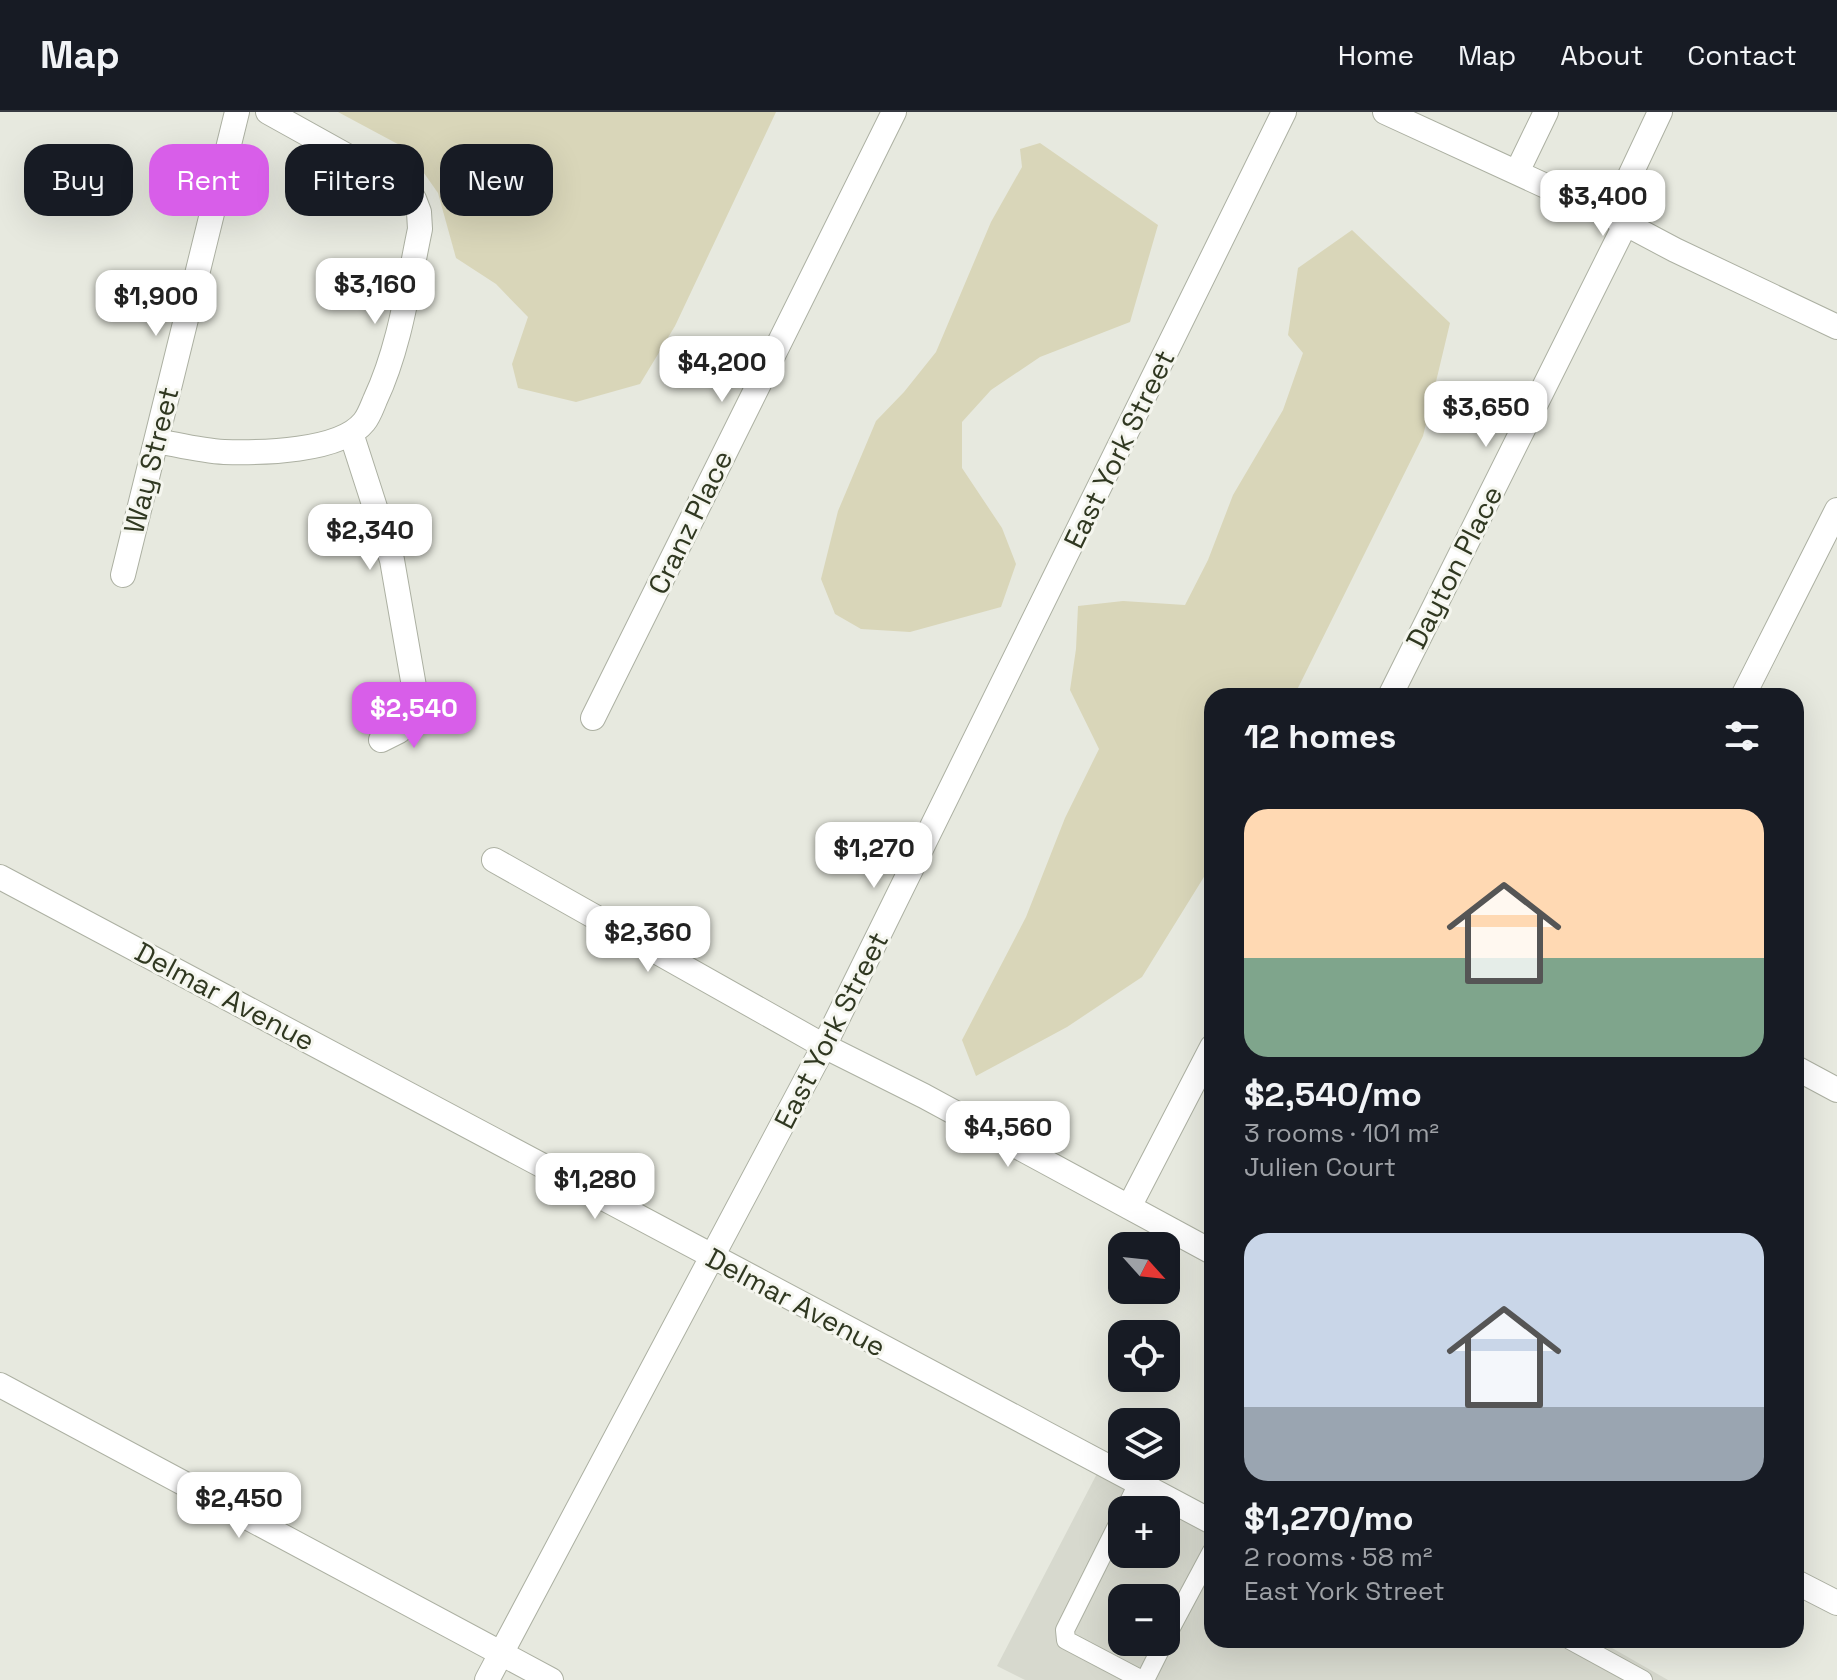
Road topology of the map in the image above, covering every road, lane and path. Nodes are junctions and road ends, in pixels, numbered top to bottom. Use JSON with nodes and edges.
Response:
{"nodes":[{"id":1,"x":237,"y":112,"type":"edge"},
{"id":2,"x":268,"y":112,"type":"edge"},
{"id":3,"x":894,"y":112,"type":"edge"},
{"id":4,"x":1284,"y":112,"type":"edge"},
{"id":5,"x":1385,"y":112,"type":"edge"},
{"id":6,"x":1546,"y":112,"type":"edge"},
{"id":7,"x":1660,"y":112,"type":"edge"},
{"id":8,"x":1517,"y":172,"type":"junction"},
{"id":9,"x":1618,"y":219,"type":"junction"},
{"id":10,"x":1837,"y":327,"type":"edge"},
{"id":11,"x":351,"y":433,"type":"junction"},
{"id":12,"x":157,"y":441,"type":"junction"},
{"id":13,"x":1837,"y":510,"type":"edge"},
{"id":14,"x":123,"y":575,"type":"dead end"},
{"id":15,"x":1394,"y":688,"type":"edge"},
{"id":16,"x":1747,"y":688,"type":"edge"},
{"id":17,"x":593,"y":718,"type":"dead end"},
{"id":18,"x":381,"y":740,"type":"dead end"},
{"id":19,"x":494,"y":860,"type":"dead end"},
{"id":20,"x":0,"y":877,"type":"edge"},
{"id":21,"x":824,"y":1046,"type":"junction"},
{"id":22,"x":1204,"y":1062,"type":"edge"},
{"id":23,"x":1804,"y":1072,"type":"edge"},
{"id":24,"x":1837,"y":1090,"type":"edge"},
{"id":25,"x":1129,"y":1207,"type":"junction"},
{"id":26,"x":1204,"y":1248,"type":"edge"},
{"id":27,"x":713,"y":1257,"type":"junction"},
{"id":28,"x":0,"y":1385,"type":"edge"},
{"id":29,"x":1138,"y":1483,"type":"junction"},
{"id":30,"x":1132,"y":1496,"type":"edge"},
{"id":31,"x":1204,"y":1518,"type":"edge"},
{"id":32,"x":1108,"y":1544,"type":"edge"},
{"id":33,"x":1204,"y":1566,"type":"edge"},
{"id":34,"x":1804,"y":1586,"type":"edge"},
{"id":35,"x":1837,"y":1603,"type":"edge"},
{"id":36,"x":1180,"y":1612,"type":"edge"},
{"id":37,"x":1585,"y":1648,"type":"edge"},
{"id":38,"x":501,"y":1653,"type":"junction"},
{"id":39,"x":1157,"y":1656,"type":"edge"},
{"id":40,"x":487,"y":1680,"type":"edge"},
{"id":41,"x":551,"y":1680,"type":"edge"},
{"id":42,"x":1144,"y":1680,"type":"edge"},
{"id":43,"x":1643,"y":1680,"type":"edge"}],
"edges":[{"from":1,"to":12,"type":"street","name":"Way Street"},
{"from":2,"to":11,"type":"street"},
{"from":3,"to":17,"type":"street","name":"Cranz Place"},
{"from":4,"to":21,"type":"street","name":"East York Street"},
{"from":5,"to":8,"type":"street"},
{"from":6,"to":8,"type":"street"},
{"from":7,"to":9,"type":"street","name":"Dayton Place"},
{"from":8,"to":9,"type":"street"},
{"from":9,"to":10,"type":"street"},
{"from":9,"to":15,"type":"street","name":"Dayton Place"},
{"from":11,"to":12,"type":"street"},
{"from":11,"to":18,"type":"street"},
{"from":12,"to":14,"type":"street","name":"Way Street"},
{"from":13,"to":16,"type":"street"},
{"from":19,"to":21,"type":"street"},
{"from":20,"to":27,"type":"street","name":"Delmar Avenue"},
{"from":21,"to":25,"type":"street"},
{"from":21,"to":27,"type":"street","name":"East York Street"},
{"from":22,"to":25,"type":"street"},
{"from":23,"to":24,"type":"street"},
{"from":25,"to":26,"type":"street"},
{"from":27,"to":29,"type":"street","name":"Delmar Avenue"},
{"from":27,"to":38,"type":"street","name":"East York Street"},
{"from":28,"to":38,"type":"street"},
{"from":29,"to":30,"type":"lane"},
{"from":29,"to":31,"type":"street","name":"Delmar Avenue"},
{"from":32,"to":42,"type":"lane"},
{"from":33,"to":36,"type":"lane"},
{"from":34,"to":35,"type":"street"},
{"from":37,"to":43,"type":"lane"},
{"from":38,"to":40,"type":"street","name":"East York Street"},
{"from":38,"to":41,"type":"street"},
{"from":39,"to":42,"type":"lane"}]}
